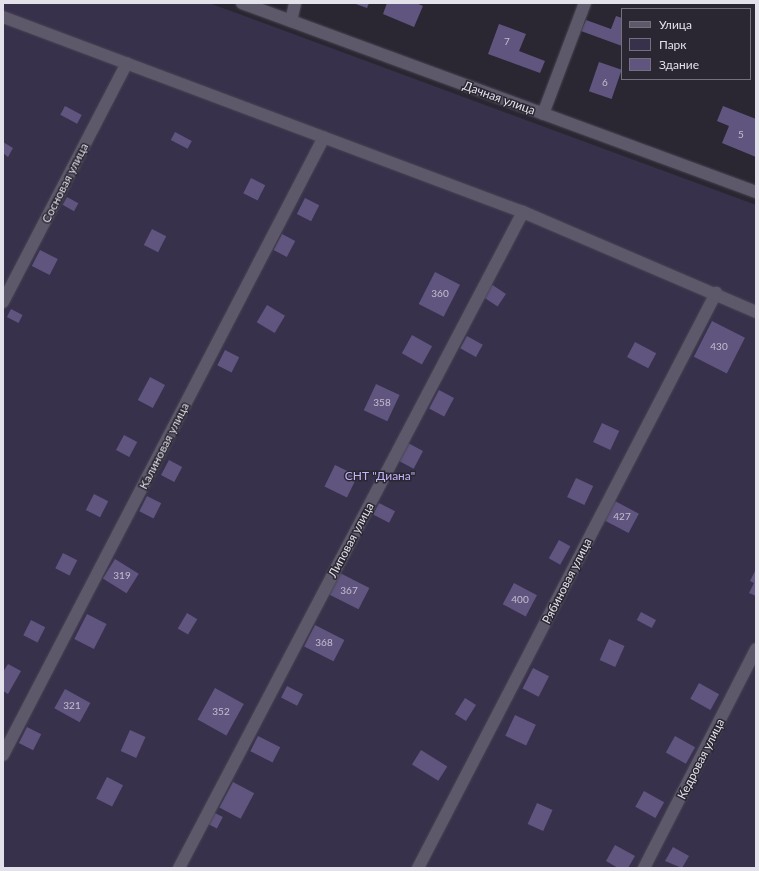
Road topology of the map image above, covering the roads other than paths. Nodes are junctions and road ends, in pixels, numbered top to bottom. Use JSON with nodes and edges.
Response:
{"nodes":[{"id":1,"x":242,"y":3,"type":"edge"},
{"id":2,"x":296,"y":3,"type":"edge"},
{"id":3,"x":585,"y":3,"type":"edge"},
{"id":4,"x":3,"y":17,"type":"edge"},
{"id":5,"x":290,"y":21,"type":"junction"},
{"id":6,"x":127,"y":63,"type":"junction"},
{"id":7,"x":543,"y":114,"type":"junction"},
{"id":8,"x":324,"y":138,"type":"junction"},
{"id":9,"x":756,"y":192,"type":"edge"},
{"id":10,"x":523,"y":212,"type":"junction"},
{"id":11,"x":716,"y":293,"type":"junction"},
{"id":12,"x":3,"y":302,"type":"edge"},
{"id":13,"x":756,"y":312,"type":"edge"},
{"id":14,"x":756,"y":649,"type":"edge"},
{"id":15,"x":3,"y":755,"type":"edge"},
{"id":16,"x":179,"y":868,"type":"edge"},
{"id":17,"x":418,"y":868,"type":"edge"},
{"id":18,"x":644,"y":868,"type":"edge"}],
"edges":[{"from":1,"to":5,"type":"street","name":"Дачная улица"},
{"from":2,"to":5,"type":"street"},
{"from":3,"to":7,"type":"street"},
{"from":4,"to":6,"type":"street"},
{"from":5,"to":7,"type":"street","name":"Дачная улица"},
{"from":6,"to":8,"type":"street"},
{"from":6,"to":12,"type":"street","name":"Сосновая улица"},
{"from":7,"to":9,"type":"street","name":"Дачная улица"},
{"from":8,"to":10,"type":"street"},
{"from":8,"to":15,"type":"street","name":"Калиновая улица"},
{"from":10,"to":11,"type":"street"},
{"from":10,"to":16,"type":"street","name":"Липовая улица"},
{"from":11,"to":13,"type":"street"},
{"from":11,"to":17,"type":"street","name":"Рябиновая улица"},
{"from":14,"to":18,"type":"street","name":"Кедровая улица"}]}
